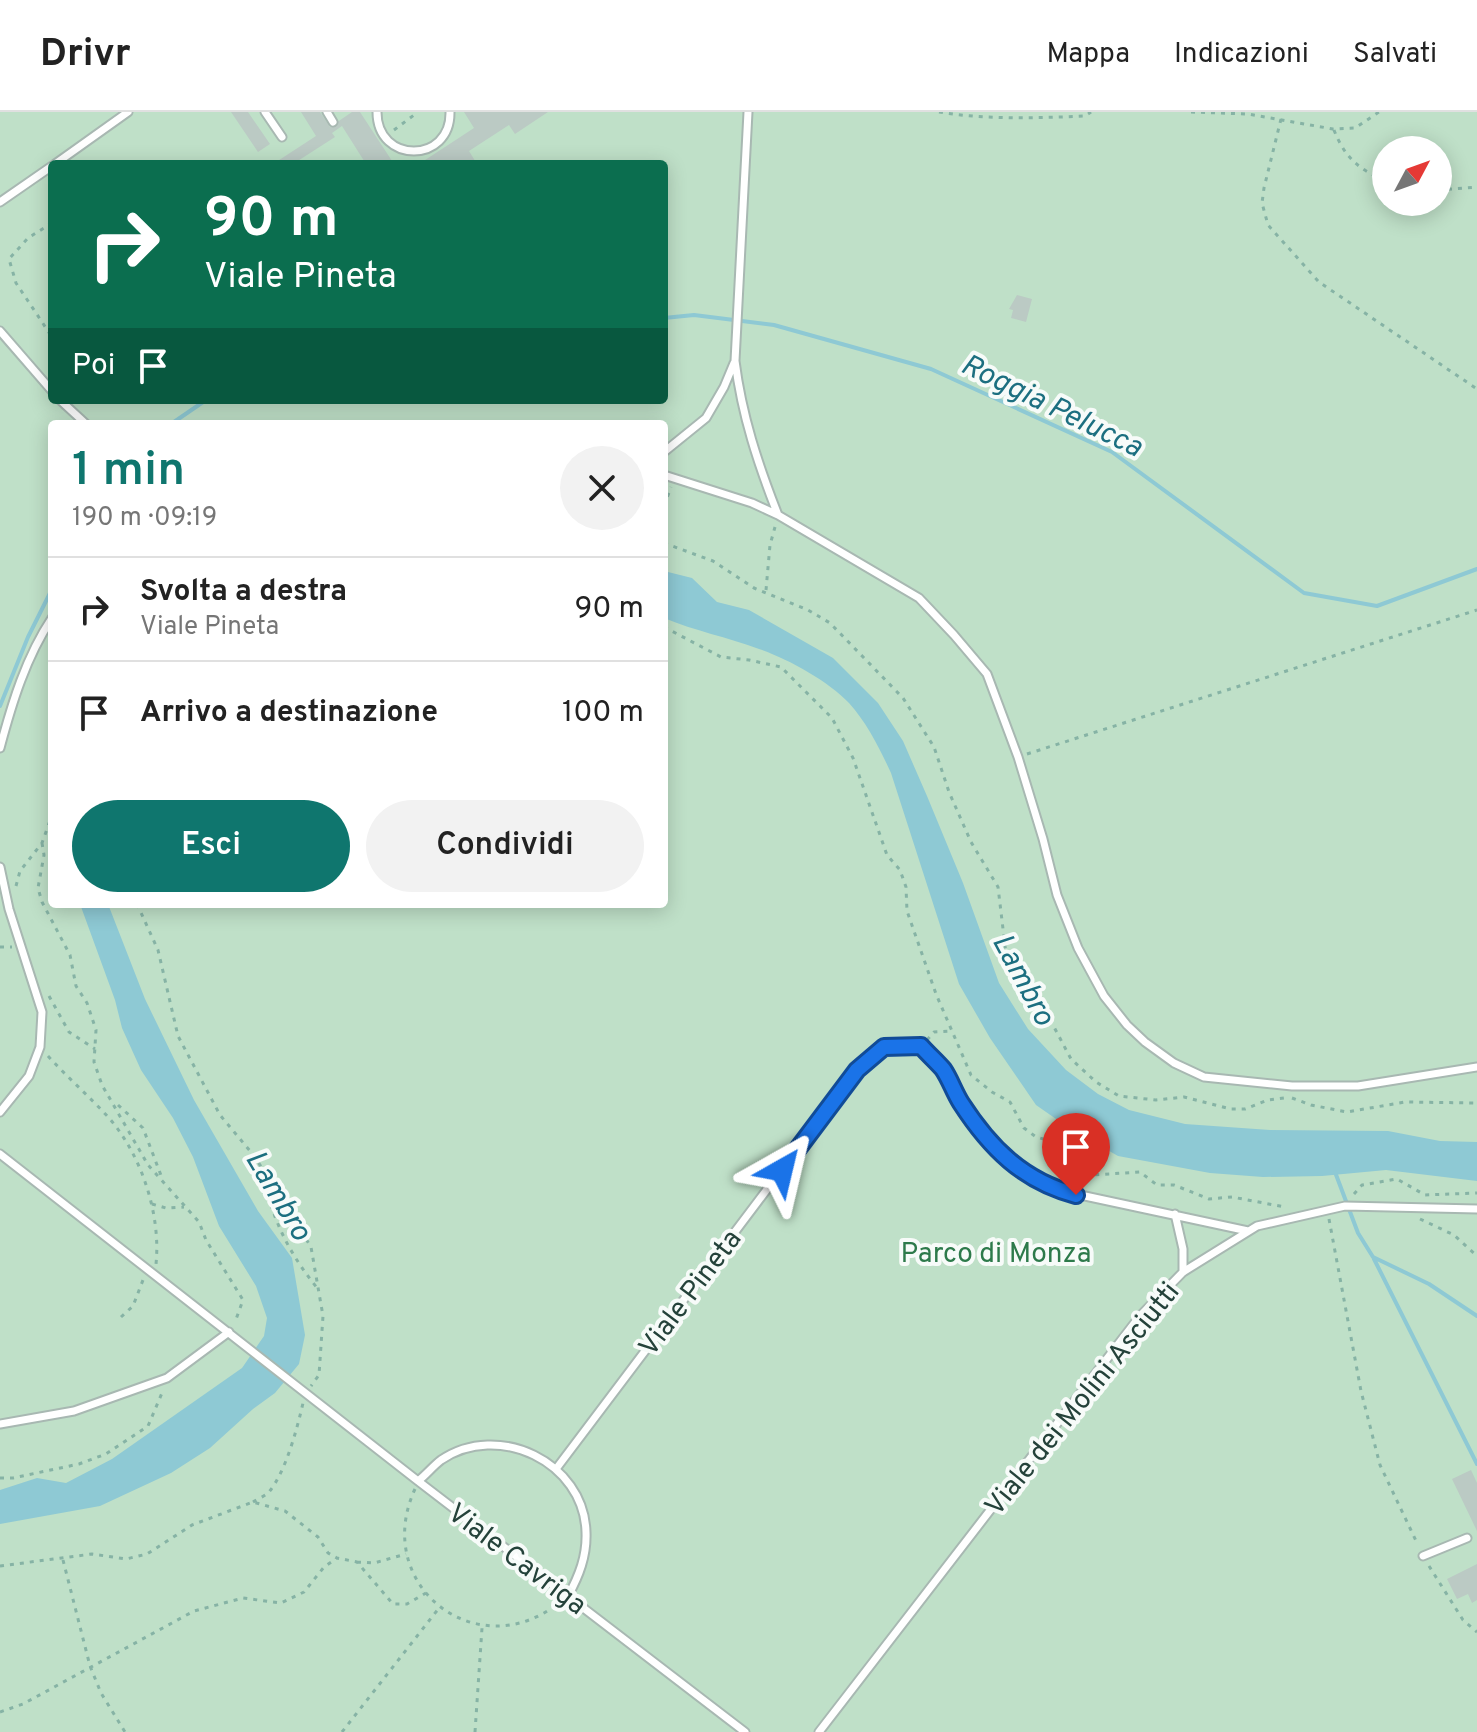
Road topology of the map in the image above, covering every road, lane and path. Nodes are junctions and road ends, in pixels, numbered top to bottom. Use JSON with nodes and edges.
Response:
{"nodes":[{"id":1,"x":128,"y":112,"type":"edge"},
{"id":2,"x":265,"y":112,"type":"edge"},
{"id":3,"x":327,"y":112,"type":"edge"},
{"id":4,"x":377,"y":112,"type":"edge"},
{"id":5,"x":418,"y":112,"type":"edge"},
{"id":6,"x":450,"y":112,"type":"edge"},
{"id":7,"x":748,"y":112,"type":"edge"},
{"id":8,"x":939,"y":112,"type":"edge"},
{"id":9,"x":1091,"y":112,"type":"edge"},
{"id":10,"x":1191,"y":112,"type":"edge"},
{"id":11,"x":1379,"y":112,"type":"edge"},
{"id":12,"x":1281,"y":119,"type":"junction"},
{"id":13,"x":333,"y":122,"type":"dead end"},
{"id":14,"x":1333,"y":129,"type":"junction"},
{"id":15,"x":384,"y":136,"type":"junction"},
{"id":16,"x":282,"y":137,"type":"dead end"},
{"id":17,"x":60,"y":160,"type":"edge"},
{"id":18,"x":48,"y":168,"type":"edge"},
{"id":19,"x":1372,"y":175,"type":"edge"},
{"id":20,"x":1477,"y":187,"type":"edge"},
{"id":21,"x":1452,"y":189,"type":"edge"},
{"id":22,"x":0,"y":202,"type":"edge"},
{"id":23,"x":48,"y":226,"type":"edge"},
{"id":24,"x":0,"y":331,"type":"edge"},
{"id":25,"x":48,"y":331,"type":"edge"},
{"id":26,"x":735,"y":361,"type":"junction"},
{"id":27,"x":48,"y":386,"type":"edge"},
{"id":28,"x":1477,"y":389,"type":"edge"},
{"id":29,"x":64,"y":404,"type":"edge"},
{"id":30,"x":82,"y":420,"type":"edge"},
{"id":31,"x":668,"y":449,"type":"edge"},
{"id":32,"x":668,"y":476,"type":"edge"},
{"id":33,"x":674,"y":478,"type":"junction"},
{"id":34,"x":668,"y":495,"type":"edge"},
{"id":35,"x":778,"y":515,"type":"junction"},
{"id":36,"x":668,"y":544,"type":"edge"},
{"id":37,"x":766,"y":592,"type":"junction"},
{"id":38,"x":1477,"y":610,"type":"edge"},
{"id":39,"x":48,"y":624,"type":"edge"},
{"id":40,"x":668,"y":629,"type":"edge"},
{"id":41,"x":0,"y":748,"type":"edge"},
{"id":42,"x":1018,"y":757,"type":"junction"},
{"id":43,"x":48,"y":826,"type":"edge"},
{"id":44,"x":42,"y":843,"type":"junction"},
{"id":45,"x":0,"y":867,"type":"edge"},
{"id":46,"x":139,"y":908,"type":"edge"},
{"id":47,"x":9,"y":909,"type":"junction"},
{"id":48,"x":49,"y":996,"type":"dead end"},
{"id":49,"x":952,"y":1031,"type":"junction"},
{"id":50,"x":921,"y":1046,"type":"junction"},
{"id":51,"x":40,"y":1047,"type":"junction"},
{"id":52,"x":95,"y":1049,"type":"junction"},
{"id":53,"x":1477,"y":1067,"type":"edge"},
{"id":54,"x":115,"y":1103,"type":"junction"},
{"id":55,"x":1477,"y":1103,"type":"edge"},
{"id":56,"x":0,"y":1112,"type":"edge"},
{"id":57,"x":0,"y":1154,"type":"edge"},
{"id":58,"x":264,"y":1171,"type":"junction"},
{"id":59,"x":164,"y":1183,"type":"junction"},
{"id":60,"x":1362,"y":1185,"type":"dead end"},
{"id":61,"x":1477,"y":1193,"type":"edge"},
{"id":62,"x":152,"y":1204,"type":"junction"},
{"id":63,"x":186,"y":1207,"type":"junction"},
{"id":64,"x":1291,"y":1208,"type":"dead end"},
{"id":65,"x":1326,"y":1208,"type":"junction"},
{"id":66,"x":1477,"y":1209,"type":"edge"},
{"id":67,"x":1175,"y":1214,"type":"junction"},
{"id":68,"x":1415,"y":1217,"type":"dead end"},
{"id":69,"x":1248,"y":1231,"type":"junction"},
{"id":70,"x":1477,"y":1256,"type":"edge"},
{"id":71,"x":146,"y":1269,"type":"junction"},
{"id":72,"x":1183,"y":1272,"type":"junction"},
{"id":73,"x":155,"y":1276,"type":"junction"},
{"id":74,"x":319,"y":1290,"type":"junction"},
{"id":75,"x":121,"y":1317,"type":"dead end"},
{"id":76,"x":229,"y":1332,"type":"junction"},
{"id":77,"x":167,"y":1378,"type":"junction"},
{"id":78,"x":305,"y":1392,"type":"junction"},
{"id":79,"x":0,"y":1424,"type":"edge"},
{"id":80,"x":556,"y":1469,"type":"junction"},
{"id":81,"x":0,"y":1478,"type":"edge"},
{"id":82,"x":418,"y":1481,"type":"junction"},
{"id":83,"x":253,"y":1502,"type":"junction"},
{"id":84,"x":1467,"y":1538,"type":"dead end"},
{"id":85,"x":406,"y":1554,"type":"junction"},
{"id":86,"x":1423,"y":1556,"type":"junction"},
{"id":87,"x":337,"y":1558,"type":"junction"},
{"id":88,"x":63,"y":1559,"type":"junction"},
{"id":89,"x":357,"y":1562,"type":"junction"},
{"id":90,"x":0,"y":1566,"type":"edge"},
{"id":91,"x":426,"y":1593,"type":"junction"},
{"id":92,"x":568,"y":1596,"type":"junction"},
{"id":93,"x":439,"y":1608,"type":"junction"},
{"id":94,"x":482,"y":1627,"type":"junction"},
{"id":95,"x":1477,"y":1632,"type":"edge"},
{"id":96,"x":90,"y":1666,"type":"junction"},
{"id":97,"x":0,"y":1712,"type":"edge"},
{"id":98,"x":125,"y":1732,"type":"edge"},
{"id":99,"x":342,"y":1732,"type":"edge"},
{"id":100,"x":475,"y":1732,"type":"edge"},
{"id":101,"x":745,"y":1732,"type":"edge"},
{"id":102,"x":819,"y":1732,"type":"edge"}],
"edges":[{"from":1,"to":17,"type":"lane"},
{"from":2,"to":16,"type":"lane"},
{"from":3,"to":13,"type":"lane"},
{"from":4,"to":15,"type":"lane"},
{"from":5,"to":15,"type":"path"},
{"from":6,"to":15,"type":"lane"},
{"from":7,"to":26,"type":"lane"},
{"from":8,"to":9,"type":"path"},
{"from":10,"to":12,"type":"path"},
{"from":11,"to":14,"type":"path"},
{"from":12,"to":14,"type":"path"},
{"from":12,"to":28,"type":"path"},
{"from":14,"to":19,"type":"path"},
{"from":18,"to":22,"type":"lane"},
{"from":20,"to":21,"type":"path"},
{"from":23,"to":25,"type":"path"},
{"from":24,"to":27,"type":"lane"},
{"from":26,"to":31,"type":"lane"},
{"from":26,"to":35,"type":"lane"},
{"from":29,"to":30,"type":"lane"},
{"from":32,"to":33,"type":"lane"},
{"from":33,"to":34,"type":"path"},
{"from":33,"to":35,"type":"lane"},
{"from":35,"to":37,"type":"path"},
{"from":35,"to":42,"type":"lane"},
{"from":36,"to":37,"type":"path"},
{"from":37,"to":55,"type":"path"},
{"from":38,"to":42,"type":"path"},
{"from":39,"to":41,"type":"lane"},
{"from":40,"to":49,"type":"path"},
{"from":42,"to":53,"type":"lane"},
{"from":43,"to":44,"type":"path"},
{"from":44,"to":47,"type":"path"},
{"from":44,"to":52,"type":"path"},
{"from":45,"to":47,"type":"lane"},
{"from":46,"to":58,"type":"path"},
{"from":47,"to":51,"type":"lane"},
{"from":48,"to":52,"type":"path"},
{"from":49,"to":50,"type":"path"},
{"from":49,"to":64,"type":"path"},
{"from":50,"to":67,"type":"lane"},
{"from":50,"to":80,"type":"lane","name":"Viale Pineta"},
{"from":51,"to":56,"type":"lane"},
{"from":51,"to":62,"type":"path"},
{"from":52,"to":54,"type":"path"},
{"from":54,"to":59,"type":"path"},
{"from":54,"to":59,"type":"path"},
{"from":57,"to":71,"type":"lane"},
{"from":58,"to":74,"type":"path"},
{"from":58,"to":74,"type":"path"},
{"from":59,"to":63,"type":"path"},
{"from":60,"to":61,"type":"path"},
{"from":62,"to":63,"type":"path"},
{"from":62,"to":73,"type":"path"},
{"from":63,"to":76,"type":"path"},
{"from":65,"to":66,"type":"lane","name":"Viale dei Molini Asciutti"},
{"from":65,"to":69,"type":"lane","name":"Viale dei Molini Asciutti"},
{"from":65,"to":86,"type":"path"},
{"from":67,"to":69,"type":"lane"},
{"from":67,"to":72,"type":"lane"},
{"from":68,"to":70,"type":"path"},
{"from":69,"to":72,"type":"lane","name":"Viale dei Molini Asciutti"},
{"from":71,"to":73,"type":"lane"},
{"from":71,"to":75,"type":"path"},
{"from":72,"to":102,"type":"lane","name":"Viale dei Molini Asciutti"},
{"from":73,"to":76,"type":"lane"},
{"from":74,"to":78,"type":"path"},
{"from":76,"to":77,"type":"lane"},
{"from":76,"to":78,"type":"lane","name":"Viale Cavriga"},
{"from":77,"to":79,"type":"lane"},
{"from":77,"to":81,"type":"path"},
{"from":78,"to":82,"type":"lane","name":"Viale Cavriga"},
{"from":78,"to":83,"type":"path"},
{"from":80,"to":82,"type":"lane"},
{"from":80,"to":92,"type":"lane"},
{"from":82,"to":85,"type":"path"},
{"from":82,"to":92,"type":"lane","name":"Viale Cavriga"},
{"from":83,"to":87,"type":"path"},
{"from":83,"to":88,"type":"path"},
{"from":84,"to":86,"type":"lane"},
{"from":85,"to":89,"type":"path"},
{"from":85,"to":91,"type":"path"},
{"from":86,"to":95,"type":"path"},
{"from":87,"to":89,"type":"path"},
{"from":87,"to":96,"type":"path"},
{"from":88,"to":90,"type":"path"},
{"from":88,"to":96,"type":"path"},
{"from":89,"to":91,"type":"path"},
{"from":91,"to":93,"type":"path"},
{"from":92,"to":94,"type":"path"},
{"from":92,"to":101,"type":"lane","name":"Viale Cavriga"},
{"from":93,"to":94,"type":"path"},
{"from":93,"to":99,"type":"path"},
{"from":94,"to":100,"type":"path"},
{"from":96,"to":97,"type":"path"},
{"from":96,"to":98,"type":"path"}]}
